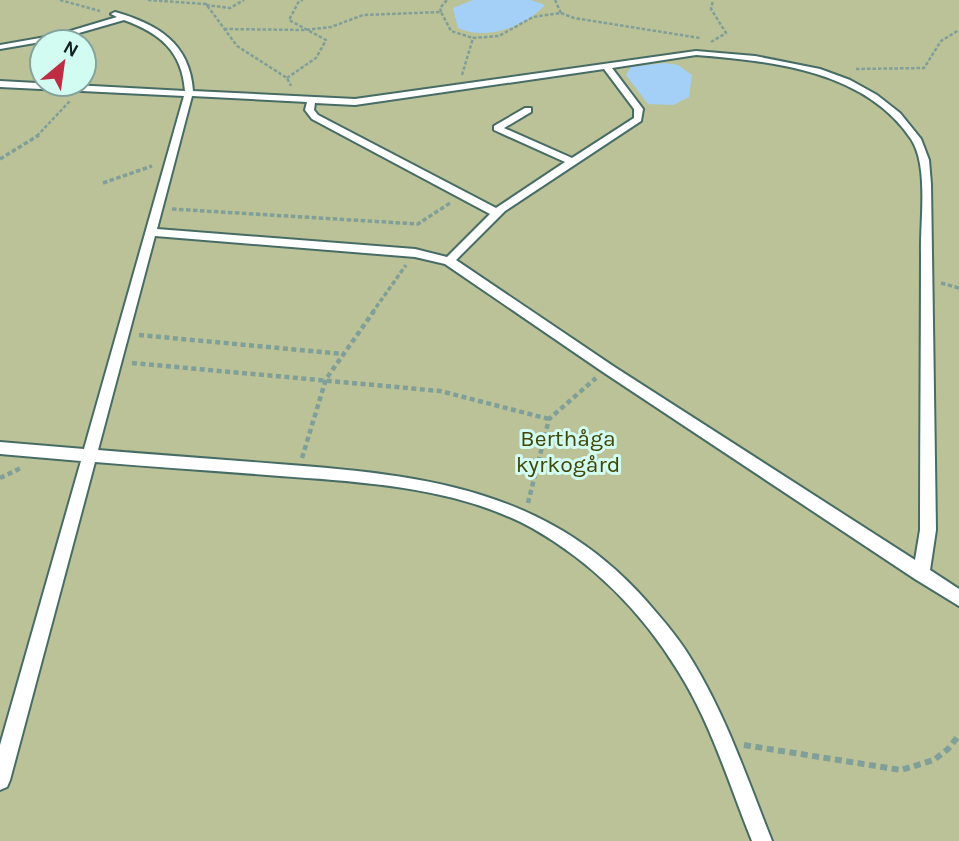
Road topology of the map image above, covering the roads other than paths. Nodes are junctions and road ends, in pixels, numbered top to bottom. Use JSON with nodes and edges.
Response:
{"nodes":[{"id":1,"x":0,"y":47,"type":"edge"},
{"id":2,"x":606,"y":66,"type":"junction"},
{"id":3,"x":0,"y":84,"type":"edge"},
{"id":4,"x":189,"y":93,"type":"junction"},
{"id":5,"x":312,"y":99,"type":"junction"},
{"id":6,"x":528,"y":110,"type":"dead end"},
{"id":7,"x":573,"y":162,"type":"junction"},
{"id":8,"x":497,"y":213,"type":"junction"},
{"id":9,"x":152,"y":232,"type":"junction"},
{"id":10,"x":449,"y":261,"type":"junction"},
{"id":11,"x":0,"y":448,"type":"edge"},
{"id":12,"x":90,"y":456,"type":"junction"},
{"id":13,"x":922,"y":574,"type":"junction"},
{"id":14,"x":959,"y":598,"type":"edge"},
{"id":15,"x":0,"y":780,"type":"edge"},
{"id":16,"x":762,"y":841,"type":"edge"}],
"edges":[{"from":1,"to":4,"type":"lane"},
{"from":2,"to":5,"type":"lane"},
{"from":2,"to":7,"type":"lane"},
{"from":2,"to":13,"type":"lane"},
{"from":3,"to":4,"type":"lane"},
{"from":4,"to":5,"type":"lane"},
{"from":4,"to":9,"type":"lane"},
{"from":5,"to":8,"type":"lane"},
{"from":6,"to":7,"type":"lane"},
{"from":7,"to":8,"type":"lane"},
{"from":8,"to":10,"type":"lane"},
{"from":9,"to":10,"type":"lane"},
{"from":9,"to":12,"type":"lane"},
{"from":10,"to":13,"type":"lane"},
{"from":11,"to":12,"type":"lane"},
{"from":12,"to":15,"type":"lane"},
{"from":12,"to":16,"type":"lane"},
{"from":13,"to":14,"type":"lane"}]}
